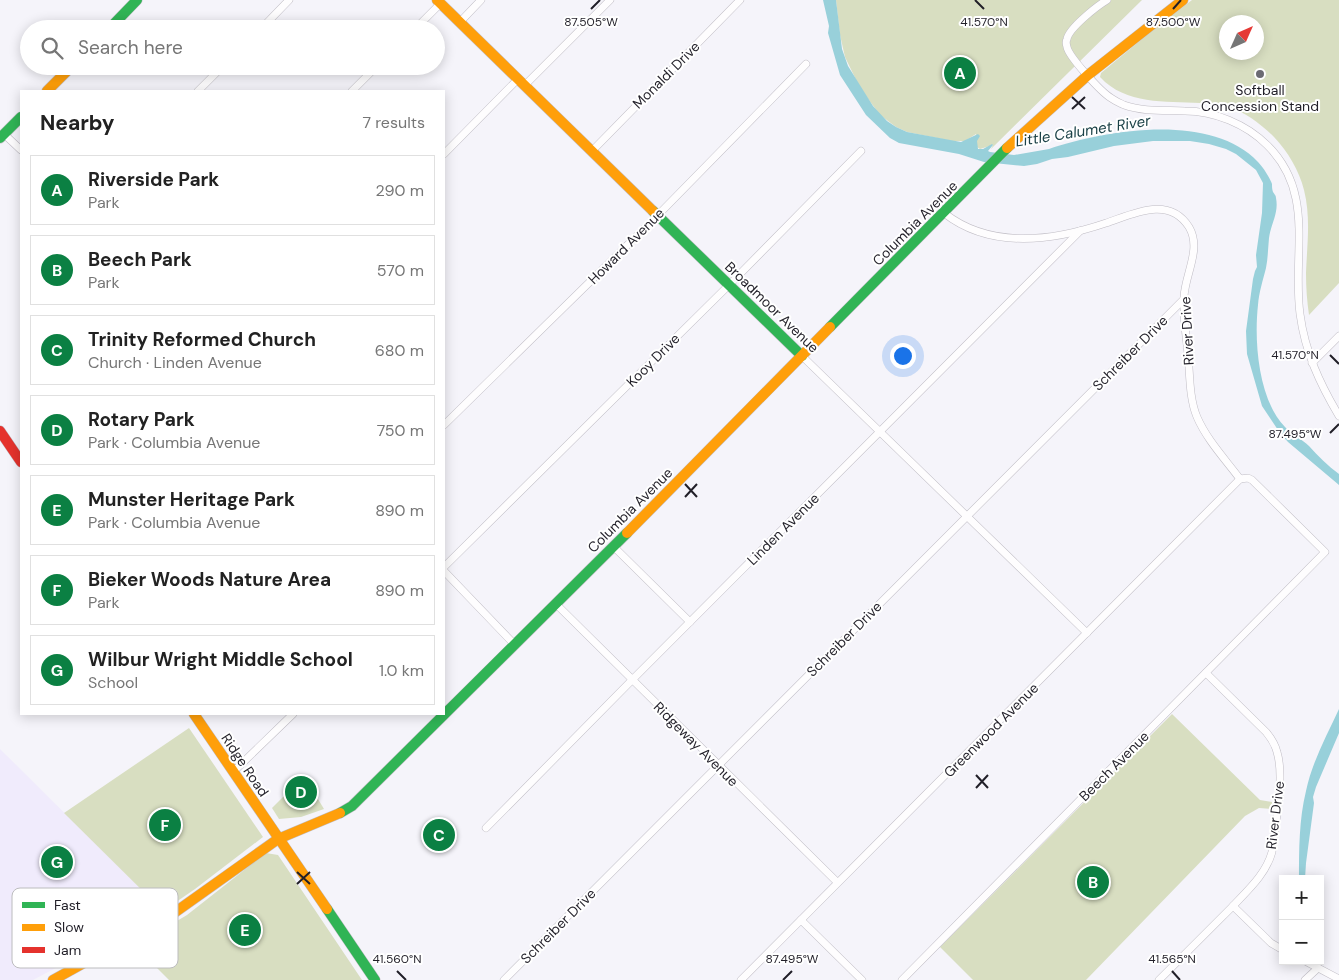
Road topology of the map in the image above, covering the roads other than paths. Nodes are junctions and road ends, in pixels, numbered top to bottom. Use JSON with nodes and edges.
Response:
{"nodes":[{"id":1,"x":137,"y":0,"type":"edge"},
{"id":2,"x":289,"y":0,"type":"edge"},
{"id":3,"x":481,"y":0,"type":"edge"},
{"id":4,"x":610,"y":0,"type":"edge"},
{"id":5,"x":740,"y":0,"type":"edge"},
{"id":6,"x":1107,"y":0,"type":"edge"},
{"id":7,"x":1183,"y":0,"type":"edge"},
{"id":8,"x":439,"y":2,"type":"edge"},
{"id":9,"x":118,"y":20,"type":"edge"},
{"id":10,"x":270,"y":20,"type":"edge"},
{"id":11,"x":423,"y":20,"type":"edge"},
{"id":12,"x":460,"y":22,"type":"junction"},
{"id":13,"x":806,"y":64,"type":"dead end"},
{"id":14,"x":63,"y":75,"type":"edge"},
{"id":15,"x":214,"y":75,"type":"edge"},
{"id":16,"x":368,"y":75,"type":"edge"},
{"id":17,"x":1088,"y":75,"type":"junction"},
{"id":18,"x":521,"y":82,"type":"junction"},
{"id":19,"x":48,"y":90,"type":"edge"},
{"id":20,"x":199,"y":90,"type":"edge"},
{"id":21,"x":353,"y":90,"type":"edge"},
{"id":22,"x":20,"y":118,"type":"edge"},
{"id":23,"x":2,"y":136,"type":"edge"},
{"id":24,"x":20,"y":149,"type":"edge"},
{"id":25,"x":861,"y":150,"type":"dead end"},
{"id":26,"x":592,"y":151,"type":"junction"},
{"id":27,"x":445,"y":153,"type":"edge"},
{"id":28,"x":944,"y":213,"type":"junction"},
{"id":29,"x":658,"y":215,"type":"junction"},
{"id":30,"x":1080,"y":230,"type":"junction"},
{"id":31,"x":729,"y":284,"type":"junction"},
{"id":32,"x":1184,"y":299,"type":"junction"},
{"id":33,"x":1339,"y":336,"type":"edge"},
{"id":34,"x":802,"y":356,"type":"junction"},
{"id":35,"x":1312,"y":363,"type":"junction"},
{"id":36,"x":1339,"y":416,"type":"edge"},
{"id":37,"x":445,"y":424,"type":"edge"},
{"id":38,"x":0,"y":431,"type":"edge"},
{"id":39,"x":881,"y":431,"type":"junction"},
{"id":40,"x":20,"y":461,"type":"edge"},
{"id":41,"x":1240,"y":479,"type":"junction"},
{"id":42,"x":967,"y":517,"type":"junction"},
{"id":43,"x":613,"y":546,"type":"junction"},
{"id":44,"x":1325,"y":552,"type":"joint"},
{"id":45,"x":445,"y":565,"type":"edge"},
{"id":46,"x":445,"y":572,"type":"edge"},
{"id":47,"x":556,"y":604,"type":"junction"},
{"id":48,"x":690,"y":622,"type":"junction"},
{"id":49,"x":1088,"y":633,"type":"junction"},
{"id":50,"x":514,"y":644,"type":"junction"},
{"id":51,"x":1206,"y":674,"type":"junction"},
{"id":52,"x":632,"y":680,"type":"junction"},
{"id":53,"x":445,"y":714,"type":"edge"},
{"id":54,"x":195,"y":715,"type":"edge"},
{"id":55,"x":292,"y":715,"type":"edge"},
{"id":56,"x":444,"y":715,"type":"edge"},
{"id":57,"x":718,"y":765,"type":"junction"},
{"id":58,"x":233,"y":772,"type":"junction"},
{"id":59,"x":486,"y":828,"type":"dead end"},
{"id":60,"x":278,"y":839,"type":"junction"},
{"id":61,"x":838,"y":882,"type":"junction"},
{"id":62,"x":1233,"y":906,"type":"junction"},
{"id":63,"x":178,"y":910,"type":"edge"},
{"id":64,"x":801,"y":920,"type":"junction"},
{"id":65,"x":1279,"y":948,"type":"edge"},
{"id":66,"x":1312,"y":965,"type":"edge"},
{"id":67,"x":75,"y":968,"type":"edge"},
{"id":68,"x":1318,"y":968,"type":"junction"},
{"id":69,"x":1339,"y":979,"type":"edge"},
{"id":70,"x":53,"y":980,"type":"edge"},
{"id":71,"x":376,"y":980,"type":"edge"},
{"id":72,"x":504,"y":980,"type":"edge"},
{"id":73,"x":741,"y":980,"type":"edge"},
{"id":74,"x":862,"y":980,"type":"edge"},
{"id":75,"x":902,"y":980,"type":"edge"},
{"id":76,"x":1159,"y":980,"type":"edge"},
{"id":77,"x":1305,"y":980,"type":"edge"}],
"edges":[{"from":1,"to":9,"type":"street"},
{"from":2,"to":10,"type":"street"},
{"from":3,"to":12,"type":"street"},
{"from":4,"to":18,"type":"street"},
{"from":5,"to":26,"type":"street","name":"Monaldi Drive"},
{"from":6,"to":17,"type":"street"},
{"from":7,"to":17,"type":"street","name":"Columbia Avenue"},
{"from":8,"to":11,"type":"street"},
{"from":8,"to":12,"type":"street","name":"Broadmoor Avenue"},
{"from":12,"to":18,"type":"street","name":"Broadmoor Avenue"},
{"from":13,"to":29,"type":"street","name":"Howard Avenue"},
{"from":14,"to":19,"type":"street"},
{"from":15,"to":20,"type":"street"},
{"from":16,"to":21,"type":"street"},
{"from":17,"to":28,"type":"street","name":"Columbia Avenue"},
{"from":17,"to":35,"type":"street"},
{"from":18,"to":26,"type":"street","name":"Broadmoor Avenue"},
{"from":18,"to":27,"type":"street"},
{"from":22,"to":23,"type":"street"},
{"from":23,"to":24,"type":"street"},
{"from":25,"to":31,"type":"street","name":"Kooy Drive"},
{"from":26,"to":29,"type":"street","name":"Broadmoor Avenue"},
{"from":28,"to":30,"type":"street","name":"River Drive"},
{"from":28,"to":34,"type":"street","name":"Columbia Avenue"},
{"from":29,"to":31,"type":"street","name":"Broadmoor Avenue"},
{"from":29,"to":37,"type":"street","name":"Howard Avenue"},
{"from":30,"to":32,"type":"street","name":"River Drive"},
{"from":30,"to":39,"type":"street","name":"Linden Avenue"},
{"from":31,"to":34,"type":"street","name":"Broadmoor Avenue"},
{"from":31,"to":45,"type":"street","name":"Kooy Drive"},
{"from":32,"to":41,"type":"street","name":"River Drive"},
{"from":32,"to":42,"type":"street","name":"Schreiber Drive"},
{"from":33,"to":35,"type":"street"},
{"from":34,"to":39,"type":"street","name":"Broadmoor Avenue"},
{"from":34,"to":43,"type":"street","name":"Columbia Avenue"},
{"from":35,"to":36,"type":"street"},
{"from":38,"to":40,"type":"street"},
{"from":39,"to":42,"type":"street","name":"Broadmoor Avenue"},
{"from":39,"to":48,"type":"street","name":"Linden Avenue"},
{"from":41,"to":44,"type":"street","name":"River Drive"},
{"from":41,"to":49,"type":"street","name":"Greenwood Avenue"},
{"from":42,"to":49,"type":"street","name":"Broadmoor Avenue"},
{"from":42,"to":57,"type":"street","name":"Schreiber Drive"},
{"from":43,"to":47,"type":"street","name":"Columbia Avenue"},
{"from":43,"to":48,"type":"street"},
{"from":44,"to":51,"type":"street","name":"Beech Avenue"},
{"from":46,"to":50,"type":"street"},
{"from":47,"to":50,"type":"street","name":"Columbia Avenue"},
{"from":47,"to":52,"type":"street","name":"Ridgeway Avenue"},
{"from":48,"to":52,"type":"street","name":"Linden Avenue"},
{"from":49,"to":61,"type":"street","name":"Greenwood Avenue"},
{"from":50,"to":53,"type":"street","name":"Columbia Avenue"},
{"from":51,"to":62,"type":"street","name":"River Drive"},
{"from":51,"to":75,"type":"street","name":"Beech Avenue"},
{"from":52,"to":57,"type":"street","name":"Ridgeway Avenue"},
{"from":52,"to":59,"type":"street","name":"Linden Avenue"},
{"from":54,"to":58,"type":"street","name":"Ridge Road"},
{"from":55,"to":58,"type":"street"},
{"from":56,"to":60,"type":"street","name":"Columbia Avenue"},
{"from":57,"to":61,"type":"street","name":"Ridgeway Avenue"},
{"from":57,"to":72,"type":"street","name":"Schreiber Drive"},
{"from":58,"to":60,"type":"street","name":"Ridge Road"},
{"from":60,"to":63,"type":"street","name":"Columbia Avenue"},
{"from":60,"to":71,"type":"street","name":"Ridge Road"},
{"from":61,"to":64,"type":"street","name":"Greenwood Avenue"},
{"from":62,"to":65,"type":"street"},
{"from":62,"to":76,"type":"street","name":"River Drive"},
{"from":64,"to":73,"type":"street","name":"Greenwood Avenue"},
{"from":64,"to":74,"type":"street"},
{"from":66,"to":68,"type":"street"},
{"from":67,"to":70,"type":"street","name":"Columbia Avenue"},
{"from":68,"to":69,"type":"street"},
{"from":68,"to":77,"type":"street"}]}
